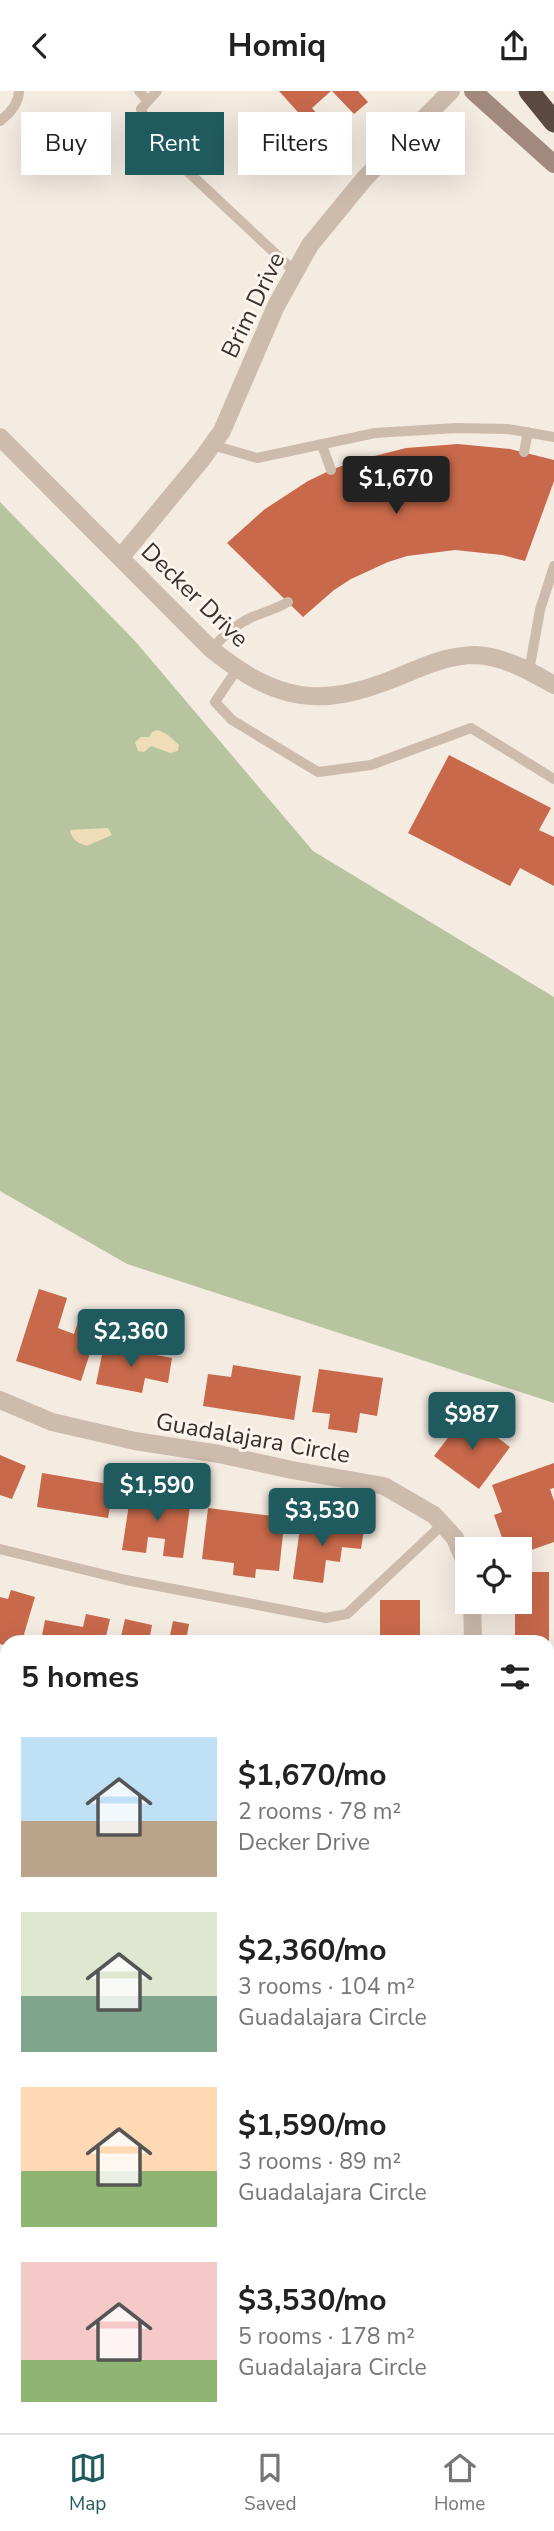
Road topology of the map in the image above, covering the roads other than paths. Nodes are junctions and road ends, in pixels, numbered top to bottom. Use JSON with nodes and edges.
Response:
{"nodes":[{"id":1,"x":19,"y":91,"type":"edge"},
{"id":2,"x":139,"y":91,"type":"edge"},
{"id":3,"x":157,"y":91,"type":"edge"},
{"id":4,"x":451,"y":91,"type":"edge"},
{"id":5,"x":473,"y":91,"type":"edge"},
{"id":6,"x":529,"y":91,"type":"edge"},
{"id":7,"x":148,"y":101,"type":"junction"},
{"id":8,"x":0,"y":121,"type":"edge"},
{"id":9,"x":554,"y":122,"type":"edge"},
{"id":10,"x":554,"y":164,"type":"edge"},
{"id":11,"x":294,"y":271,"type":"junction"},
{"id":12,"x":528,"y":432,"type":"junction"},
{"id":13,"x":0,"y":437,"type":"edge"},
{"id":14,"x":554,"y":437,"type":"edge"},
{"id":15,"x":212,"y":445,"type":"junction"},
{"id":16,"x":322,"y":445,"type":"junction"},
{"id":17,"x":524,"y":452,"type":"dead end"},
{"id":18,"x":331,"y":470,"type":"dead end"},
{"id":19,"x":121,"y":557,"type":"junction"},
{"id":20,"x":554,"y":566,"type":"edge"},
{"id":21,"x":288,"y":602,"type":"dead end"},
{"id":22,"x":211,"y":649,"type":"junction"},
{"id":23,"x":237,"y":669,"type":"junction"},
{"id":24,"x":529,"y":671,"type":"junction"},
{"id":25,"x":554,"y":685,"type":"edge"},
{"id":26,"x":554,"y":779,"type":"edge"},
{"id":27,"x":0,"y":1400,"type":"edge"},
{"id":28,"x":443,"y":1524,"type":"junction"},
{"id":29,"x":455,"y":1538,"type":"edge"},
{"id":30,"x":0,"y":1549,"type":"edge"},
{"id":31,"x":472,"y":1614,"type":"edge"},
{"id":32,"x":473,"y":1635,"type":"edge"}],
"edges":[{"from":1,"to":8,"type":"lane"},
{"from":2,"to":7,"type":"lane"},
{"from":3,"to":7,"type":"lane"},
{"from":4,"to":11,"type":"street","name":"Brim Drive"},
{"from":5,"to":10,"type":"main road"},
{"from":6,"to":9,"type":"highway"},
{"from":7,"to":11,"type":"lane"},
{"from":11,"to":15,"type":"street","name":"Brim Drive"},
{"from":12,"to":14,"type":"lane"},
{"from":12,"to":16,"type":"lane"},
{"from":12,"to":17,"type":"lane"},
{"from":13,"to":19,"type":"street","name":"Decker Drive"},
{"from":15,"to":16,"type":"lane"},
{"from":15,"to":19,"type":"street","name":"Brim Drive"},
{"from":16,"to":18,"type":"lane"},
{"from":19,"to":22,"type":"street","name":"Decker Drive"},
{"from":20,"to":24,"type":"lane"},
{"from":21,"to":22,"type":"lane"},
{"from":22,"to":23,"type":"street","name":"Decker Drive"},
{"from":23,"to":24,"type":"street","name":"Decker Drive"},
{"from":23,"to":26,"type":"lane"},
{"from":24,"to":25,"type":"street","name":"Decker Drive"},
{"from":27,"to":28,"type":"street","name":"Guadalajara Circle"},
{"from":28,"to":29,"type":"street","name":"Guadalajara Circle"},
{"from":28,"to":30,"type":"lane"},
{"from":31,"to":32,"type":"street"}]}
